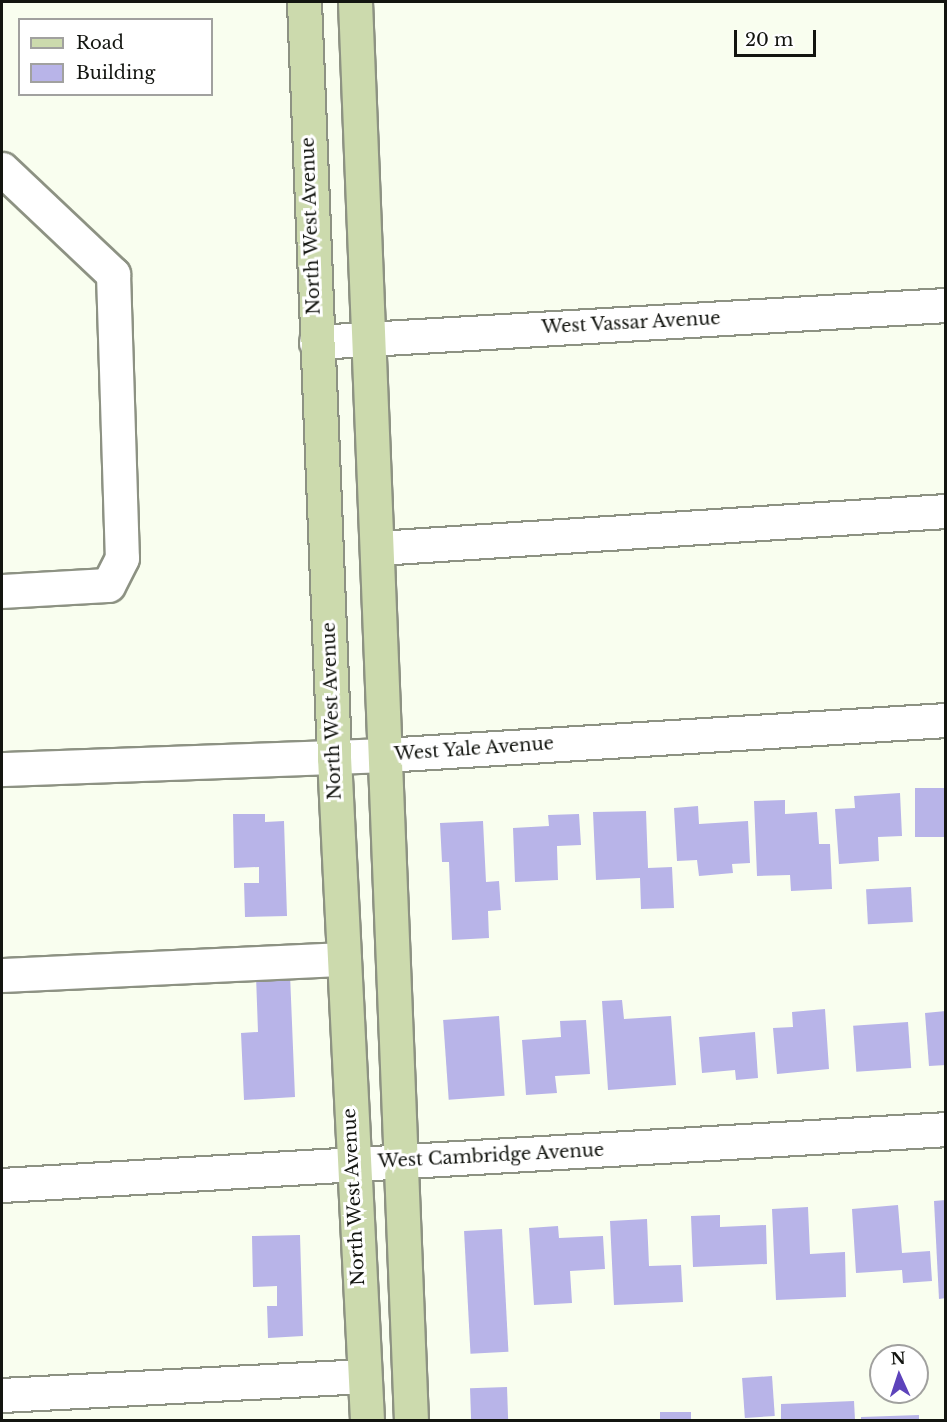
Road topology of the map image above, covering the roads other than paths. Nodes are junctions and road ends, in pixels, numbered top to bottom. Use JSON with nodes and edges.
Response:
{"nodes":[{"id":1,"x":304,"y":2,"type":"edge"},
{"id":2,"x":357,"y":2,"type":"edge"},
{"id":3,"x":2,"y":169,"type":"edge"},
{"id":4,"x":945,"y":305,"type":"edge"},
{"id":5,"x":366,"y":339,"type":"junction"},
{"id":6,"x":316,"y":342,"type":"junction"},
{"id":7,"x":945,"y":511,"type":"edge"},
{"id":8,"x":378,"y":548,"type":"junction"},
{"id":9,"x":2,"y":591,"type":"edge"},
{"id":10,"x":945,"y":720,"type":"edge"},
{"id":11,"x":384,"y":755,"type":"junction"},
{"id":12,"x":334,"y":757,"type":"junction"},
{"id":13,"x":2,"y":769,"type":"edge"},
{"id":14,"x":344,"y":959,"type":"junction"},
{"id":15,"x":2,"y":975,"type":"edge"},
{"id":16,"x":945,"y":1130,"type":"edge"},
{"id":17,"x":401,"y":1161,"type":"junction"},
{"id":18,"x":352,"y":1164,"type":"junction"},
{"id":19,"x":2,"y":1185,"type":"edge"},
{"id":20,"x":363,"y":1376,"type":"junction"},
{"id":21,"x":2,"y":1395,"type":"edge"},
{"id":22,"x":367,"y":1420,"type":"edge"},
{"id":23,"x":411,"y":1420,"type":"edge"}],
"edges":[{"from":1,"to":6,"type":"main road","name":"North West Avenue"},
{"from":2,"to":5,"type":"main road"},
{"from":3,"to":9,"type":"street"},
{"from":4,"to":5,"type":"street","name":"West Vassar Avenue"},
{"from":5,"to":6,"type":"street","name":"West Vassar Avenue"},
{"from":5,"to":8,"type":"main road"},
{"from":6,"to":12,"type":"main road","name":"North West Avenue"},
{"from":7,"to":8,"type":"street"},
{"from":8,"to":11,"type":"main road"},
{"from":10,"to":11,"type":"street","name":"West Yale Avenue"},
{"from":11,"to":12,"type":"street","name":"West Yale Avenue"},
{"from":11,"to":17,"type":"main road"},
{"from":12,"to":13,"type":"street","name":"West Yale Avenue"},
{"from":12,"to":14,"type":"main road","name":"North West Avenue"},
{"from":14,"to":15,"type":"street"},
{"from":14,"to":18,"type":"main road","name":"North West Avenue"},
{"from":16,"to":17,"type":"street","name":"West Cambridge Avenue"},
{"from":17,"to":18,"type":"street","name":"West Cambridge Avenue"},
{"from":17,"to":23,"type":"main road"},
{"from":18,"to":19,"type":"street","name":"West Cambridge Avenue"},
{"from":18,"to":20,"type":"main road","name":"North West Avenue"},
{"from":20,"to":21,"type":"street"},
{"from":20,"to":22,"type":"main road","name":"North West Avenue"}]}
